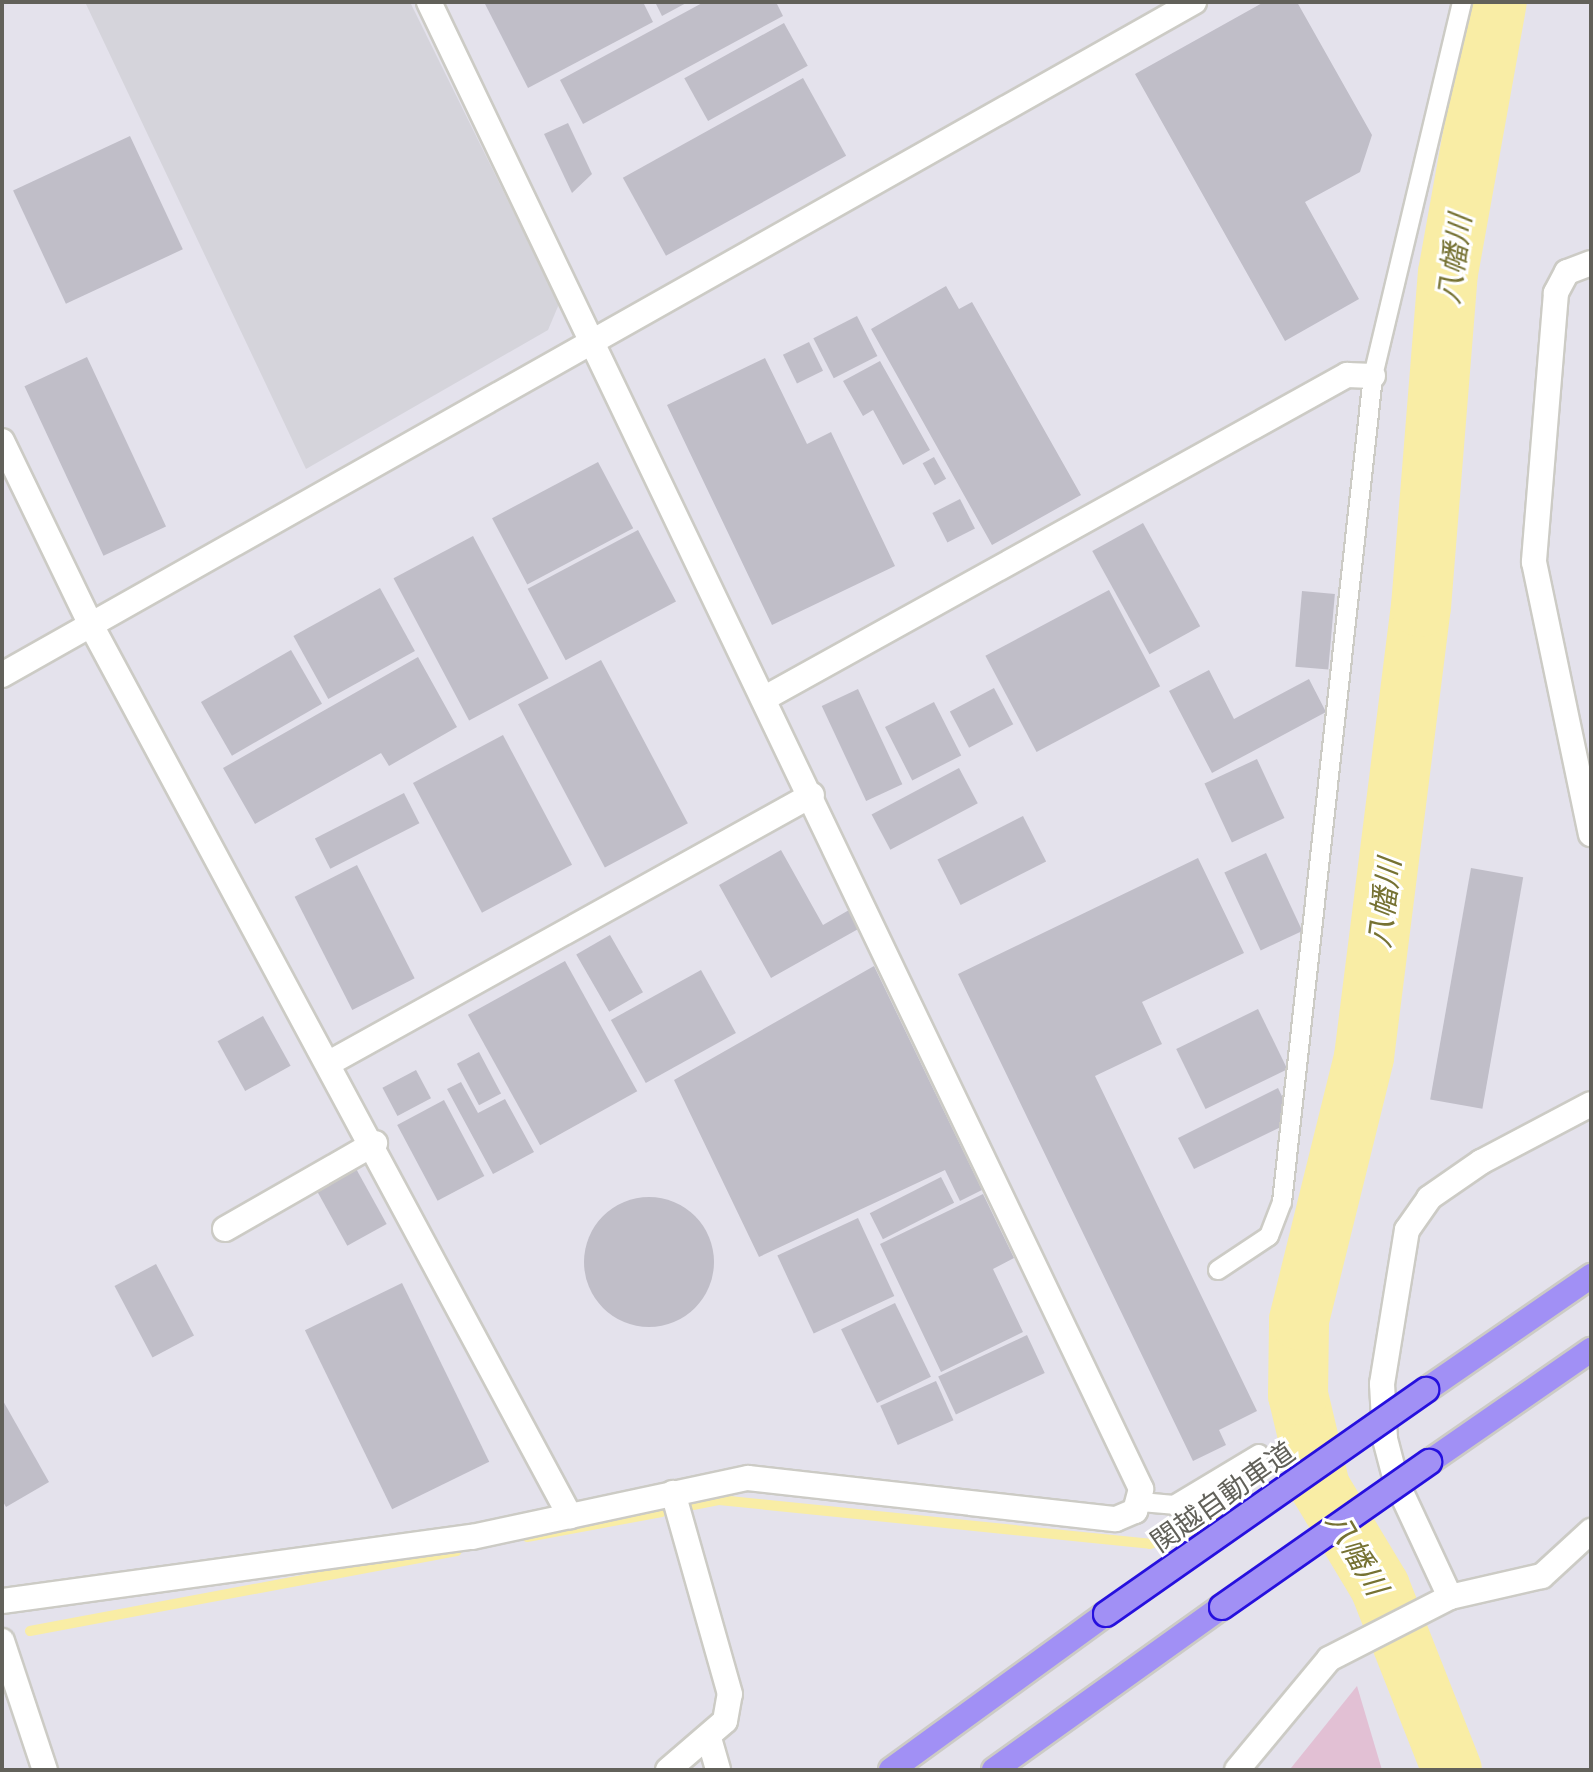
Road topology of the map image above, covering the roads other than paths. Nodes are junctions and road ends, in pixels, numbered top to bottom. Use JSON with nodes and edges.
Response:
{"nodes":[{"id":1,"x":429,"y":2,"type":"edge"},
{"id":2,"x":1194,"y":2,"type":"edge"},
{"id":3,"x":1462,"y":2,"type":"edge"},
{"id":4,"x":1591,"y":263,"type":"edge"},
{"id":5,"x":592,"y":340,"type":"junction"},
{"id":6,"x":1373,"y":376,"type":"junction"},
{"id":7,"x":2,"y":441,"type":"edge"},
{"id":8,"x":91,"y":625,"type":"junction"},
{"id":9,"x":2,"y":675,"type":"edge"},
{"id":10,"x":765,"y":698,"type":"junction"},
{"id":11,"x":812,"y":795,"type":"junction"},
{"id":12,"x":1591,"y":834,"type":"edge"},
{"id":13,"x":331,"y":1062,"type":"junction"},
{"id":14,"x":1591,"y":1104,"type":"edge"},
{"id":15,"x":375,"y":1143,"type":"junction"},
{"id":16,"x":225,"y":1229,"type":"dead end"},
{"id":17,"x":1218,"y":1270,"type":"dead end"},
{"id":18,"x":1591,"y":1276,"type":"edge"},
{"id":19,"x":1591,"y":1350,"type":"edge"},
{"id":20,"x":1259,"y":1454,"type":"dead end"},
{"id":21,"x":673,"y":1493,"type":"junction"},
{"id":22,"x":1141,"y":1496,"type":"junction"},
{"id":23,"x":570,"y":1516,"type":"junction"},
{"id":24,"x":1591,"y":1531,"type":"edge"},
{"id":25,"x":2,"y":1601,"type":"edge"},
{"id":26,"x":1442,"y":1601,"type":"junction"},
{"id":27,"x":2,"y":1641,"type":"edge"},
{"id":28,"x":709,"y":1738,"type":"junction"},
{"id":29,"x":45,"y":1770,"type":"edge"},
{"id":30,"x":668,"y":1770,"type":"edge"},
{"id":31,"x":718,"y":1770,"type":"edge"},
{"id":32,"x":891,"y":1770,"type":"edge"},
{"id":33,"x":994,"y":1770,"type":"edge"},
{"id":34,"x":1237,"y":1770,"type":"edge"}],
"edges":[{"from":1,"to":5,"type":"street"},
{"from":2,"to":5,"type":"street"},
{"from":3,"to":6,"type":"lane"},
{"from":4,"to":12,"type":"street"},
{"from":5,"to":8,"type":"street"},
{"from":5,"to":10,"type":"street"},
{"from":6,"to":10,"type":"street"},
{"from":6,"to":17,"type":"lane"},
{"from":7,"to":8,"type":"street"},
{"from":8,"to":9,"type":"street"},
{"from":8,"to":13,"type":"street"},
{"from":10,"to":11,"type":"street"},
{"from":11,"to":13,"type":"street"},
{"from":11,"to":22,"type":"street"},
{"from":13,"to":15,"type":"street"},
{"from":14,"to":26,"type":"street"},
{"from":15,"to":16,"type":"street"},
{"from":15,"to":23,"type":"street"},
{"from":18,"to":32,"type":"highway","name":"関越自動車道","bridge":true},
{"from":19,"to":33,"type":"highway","bridge":true},
{"from":20,"to":22,"type":"lane"},
{"from":21,"to":22,"type":"street"},
{"from":21,"to":23,"type":"street"},
{"from":21,"to":28,"type":"street"},
{"from":23,"to":25,"type":"street"},
{"from":24,"to":26,"type":"street"},
{"from":26,"to":34,"type":"street"},
{"from":27,"to":29,"type":"street"},
{"from":28,"to":30,"type":"street"},
{"from":28,"to":31,"type":"street"}]}
